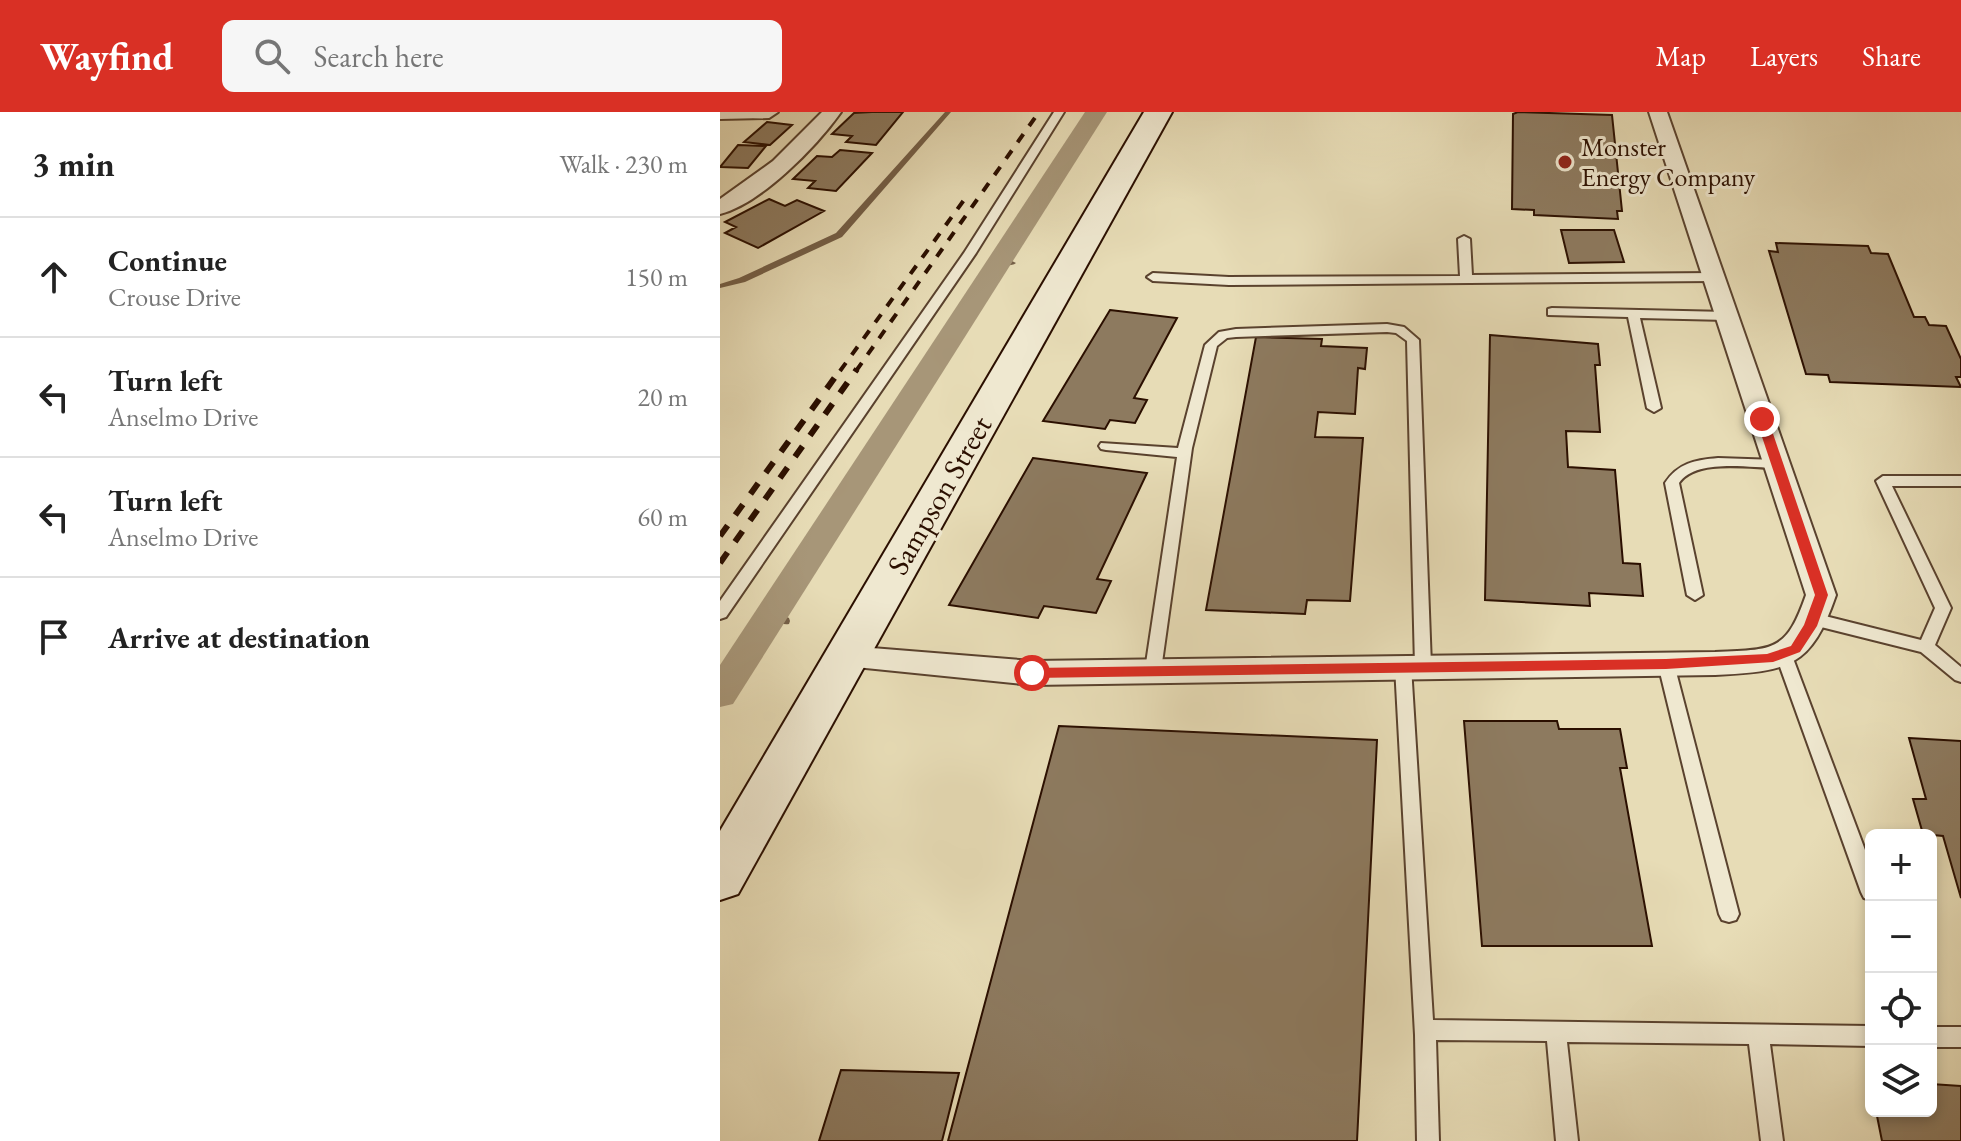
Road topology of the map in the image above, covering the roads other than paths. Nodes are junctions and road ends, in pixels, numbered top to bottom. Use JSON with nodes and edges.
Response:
{"nodes":[{"id":1,"x":769,"y":112,"type":"edge"},
{"id":2,"x":832,"y":112,"type":"edge"},
{"id":3,"x":1059,"y":112,"type":"edge"},
{"id":4,"x":1158,"y":112,"type":"edge"},
{"id":5,"x":1658,"y":112,"type":"edge"},
{"id":6,"x":720,"y":113,"type":"edge"},
{"id":7,"x":720,"y":208,"type":"edge"},
{"id":8,"x":1464,"y":239,"type":"dead end"},
{"id":9,"x":1153,"y":277,"type":"dead end"},
{"id":10,"x":1714,"y":277,"type":"junction"},
{"id":11,"x":1466,"y":279,"type":"junction"},
{"id":12,"x":1552,"y":312,"type":"dead end"},
{"id":13,"x":1633,"y":314,"type":"junction"},
{"id":14,"x":1727,"y":316,"type":"junction"},
{"id":15,"x":1654,"y":408,"type":"dead end"},
{"id":16,"x":1106,"y":446,"type":"dead end"},
{"id":17,"x":1184,"y":453,"type":"junction"},
{"id":18,"x":1777,"y":464,"type":"junction"},
{"id":19,"x":1961,"y":481,"type":"edge"},
{"id":20,"x":1695,"y":595,"type":"dead end"},
{"id":21,"x":1961,"y":607,"type":"edge"},
{"id":22,"x":1943,"y":608,"type":"junction"},
{"id":23,"x":720,"y":613,"type":"edge"},
{"id":24,"x":1813,"y":619,"type":"junction"},
{"id":25,"x":1926,"y":647,"type":"junction"},
{"id":26,"x":1783,"y":653,"type":"junction"},
{"id":27,"x":847,"y":657,"type":"junction"},
{"id":28,"x":1666,"y":664,"type":"junction"},
{"id":29,"x":1413,"y":666,"type":"junction"},
{"id":30,"x":1153,"y":670,"type":"junction"},
{"id":31,"x":1961,"y":676,"type":"edge"},
{"id":32,"x":1865,"y":876,"type":"edge"},
{"id":33,"x":720,"y":878,"type":"edge"},
{"id":34,"x":1729,"y":914,"type":"dead end"},
{"id":35,"x":1425,"y":1031,"type":"junction"},
{"id":36,"x":1556,"y":1032,"type":"junction"},
{"id":37,"x":1758,"y":1035,"type":"junction"},
{"id":38,"x":1865,"y":1036,"type":"edge"},
{"id":39,"x":1937,"y":1037,"type":"edge"},
{"id":40,"x":1961,"y":1037,"type":"edge"},
{"id":41,"x":1428,"y":1141,"type":"edge"},
{"id":42,"x":1567,"y":1141,"type":"edge"},
{"id":43,"x":1772,"y":1141,"type":"edge"}],
"edges":[{"from":1,"to":6,"type":"street"},
{"from":2,"to":7,"type":"street"},
{"from":3,"to":23,"type":"lane"},
{"from":4,"to":27,"type":"street","name":"Sampson Street"},
{"from":5,"to":10,"type":"street"},
{"from":8,"to":11,"type":"lane"},
{"from":9,"to":11,"type":"lane"},
{"from":10,"to":11,"type":"lane"},
{"from":10,"to":14,"type":"street"},
{"from":12,"to":13,"type":"lane"},
{"from":13,"to":14,"type":"lane"},
{"from":13,"to":15,"type":"lane"},
{"from":14,"to":18,"type":"street"},
{"from":16,"to":17,"type":"lane"},
{"from":17,"to":29,"type":"lane"},
{"from":17,"to":30,"type":"lane"},
{"from":18,"to":20,"type":"lane"},
{"from":18,"to":24,"type":"street"},
{"from":19,"to":22,"type":"lane"},
{"from":21,"to":22,"type":"lane"},
{"from":22,"to":25,"type":"lane"},
{"from":24,"to":25,"type":"lane"},
{"from":24,"to":26,"type":"street"},
{"from":25,"to":31,"type":"lane"},
{"from":26,"to":28,"type":"street"},
{"from":26,"to":32,"type":"lane"},
{"from":27,"to":30,"type":"street"},
{"from":27,"to":33,"type":"street","name":"Sampson Street"},
{"from":28,"to":29,"type":"street"},
{"from":28,"to":34,"type":"lane"},
{"from":29,"to":30,"type":"street"},
{"from":29,"to":35,"type":"lane"},
{"from":35,"to":36,"type":"lane"},
{"from":35,"to":41,"type":"lane"},
{"from":36,"to":37,"type":"lane"},
{"from":36,"to":42,"type":"lane"},
{"from":37,"to":38,"type":"lane"},
{"from":37,"to":43,"type":"lane"},
{"from":39,"to":40,"type":"lane"}]}
